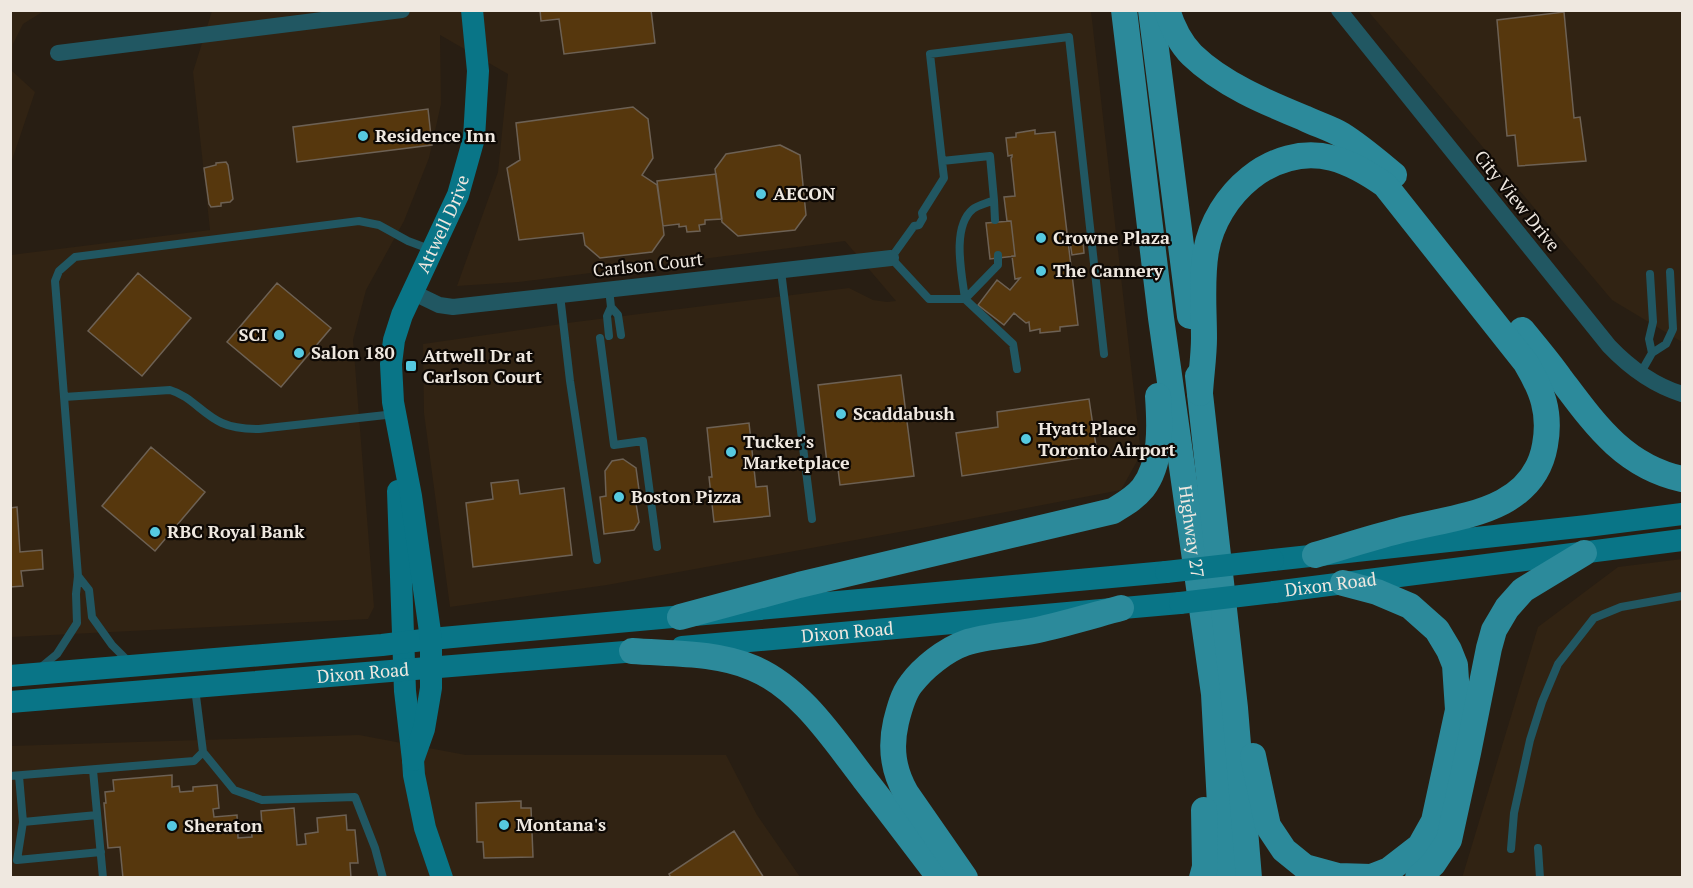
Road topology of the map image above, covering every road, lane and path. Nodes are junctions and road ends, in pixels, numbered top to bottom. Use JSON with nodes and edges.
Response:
{"nodes":[{"id":1,"x":402,"y":10,"type":"edge"},
{"id":2,"x":472,"y":10,"type":"edge"},
{"id":3,"x":1124,"y":10,"type":"edge"},
{"id":4,"x":1151,"y":10,"type":"edge"},
{"id":5,"x":1167,"y":10,"type":"edge"},
{"id":6,"x":1339,"y":10,"type":"edge"},
{"id":7,"x":57,"y":53,"type":"dead end"},
{"id":8,"x":942,"y":161,"type":"junction"},
{"id":9,"x":994,"y":201,"type":"junction"},
{"id":10,"x":995,"y":220,"type":"dead end"},
{"id":11,"x":432,"y":250,"type":"junction"},
{"id":12,"x":998,"y":255,"type":"dead end"},
{"id":13,"x":891,"y":258,"type":"junction"},
{"id":14,"x":781,"y":271,"type":"junction"},
{"id":15,"x":1670,"y":272,"type":"dead end"},
{"id":16,"x":1650,"y":274,"type":"dead end"},
{"id":17,"x":609,"y":289,"type":"junction"},
{"id":18,"x":412,"y":292,"type":"junction"},
{"id":19,"x":560,"y":295,"type":"junction"},
{"id":20,"x":964,"y":299,"type":"junction"},
{"id":21,"x":611,"y":307,"type":"junction"},
{"id":22,"x":1161,"y":318,"type":"junction"},
{"id":23,"x":621,"y":334,"type":"dead end"},
{"id":24,"x":1652,"y":353,"type":"junction"},
{"id":25,"x":1104,"y":354,"type":"dead end"},
{"id":26,"x":1017,"y":369,"type":"dead end"},
{"id":27,"x":1640,"y":374,"type":"junction"},
{"id":28,"x":1200,"y":393,"type":"junction"},
{"id":29,"x":1683,"y":394,"type":"edge"},
{"id":30,"x":64,"y":397,"type":"junction"},
{"id":31,"x":396,"y":423,"type":"junction"},
{"id":32,"x":1683,"y":479,"type":"edge"},
{"id":33,"x":1683,"y":514,"type":"edge"},
{"id":34,"x":812,"y":519,"type":"dead end"},
{"id":35,"x":1683,"y":540,"type":"edge"},
{"id":36,"x":657,"y":547,"type":"dead end"},
{"id":37,"x":1584,"y":553,"type":"junction"},
{"id":38,"x":1315,"y":555,"type":"junction"},
{"id":39,"x":597,"y":560,"type":"dead end"},
{"id":40,"x":78,"y":576,"type":"junction"},
{"id":41,"x":1343,"y":583,"type":"junction"},
{"id":42,"x":1683,"y":596,"type":"edge"},
{"id":43,"x":1121,"y":608,"type":"junction"},
{"id":44,"x":680,"y":617,"type":"junction"},
{"id":45,"x":431,"y":639,"type":"junction"},
{"id":46,"x":404,"y":642,"type":"junction"},
{"id":47,"x":632,"y":651,"type":"junction"},
{"id":48,"x":133,"y":665,"type":"junction"},
{"id":49,"x":430,"y":667,"type":"junction"},
{"id":50,"x":404,"y":671,"type":"junction"},
{"id":51,"x":22,"y":675,"type":"edge"},
{"id":52,"x":195,"y":687,"type":"junction"},
{"id":53,"x":1214,"y":694,"type":"junction"},
{"id":54,"x":10,"y":702,"type":"edge"},
{"id":55,"x":1235,"y":708,"type":"junction"},
{"id":56,"x":203,"y":752,"type":"junction"},
{"id":57,"x":413,"y":759,"type":"junction"},
{"id":58,"x":93,"y":770,"type":"junction"},
{"id":59,"x":15,"y":776,"type":"edge"},
{"id":60,"x":97,"y":814,"type":"junction"},
{"id":61,"x":23,"y":822,"type":"junction"},
{"id":62,"x":1538,"y":848,"type":"dead end"},
{"id":63,"x":1511,"y":849,"type":"dead end"},
{"id":64,"x":101,"y":852,"type":"junction"},
{"id":65,"x":14,"y":860,"type":"edge"},
{"id":66,"x":103,"y":878,"type":"edge"},
{"id":67,"x":383,"y":878,"type":"edge"},
{"id":68,"x":442,"y":878,"type":"edge"},
{"id":69,"x":940,"y":878,"type":"edge"},
{"id":70,"x":965,"y":878,"type":"edge"},
{"id":71,"x":1202,"y":878,"type":"edge"},
{"id":72,"x":1224,"y":878,"type":"edge"},
{"id":73,"x":1249,"y":878,"type":"edge"},
{"id":74,"x":1418,"y":878,"type":"edge"},
{"id":75,"x":1540,"y":878,"type":"edge"}],
"edges":[{"from":1,"to":7,"type":"street"},
{"from":2,"to":11,"type":"main road","name":"Attwell Drive"},
{"from":3,"to":22,"type":"main road","name":"Highway 27"},
{"from":4,"to":28,"type":"main road","name":"Highway 27"},
{"from":5,"to":32,"type":"main road"},
{"from":6,"to":27,"type":"street","name":"City View Drive"},
{"from":8,"to":9,"type":"lane"},
{"from":8,"to":13,"type":"lane"},
{"from":8,"to":25,"type":"lane"},
{"from":9,"to":10,"type":"lane"},
{"from":9,"to":20,"type":"lane"},
{"from":11,"to":18,"type":"main road","name":"Attwell Drive"},
{"from":11,"to":30,"type":"lane"},
{"from":12,"to":20,"type":"lane"},
{"from":13,"to":14,"type":"street","name":"Carlson Court"},
{"from":13,"to":20,"type":"lane"},
{"from":14,"to":17,"type":"street","name":"Carlson Court"},
{"from":14,"to":34,"type":"lane"},
{"from":15,"to":24,"type":"lane"},
{"from":16,"to":24,"type":"lane"},
{"from":17,"to":19,"type":"street","name":"Carlson Court"},
{"from":17,"to":21,"type":"lane"},
{"from":18,"to":19,"type":"street","name":"Carlson Court"},
{"from":18,"to":31,"type":"main road","name":"Attwell Drive"},
{"from":19,"to":39,"type":"lane"},
{"from":20,"to":26,"type":"lane"},
{"from":21,"to":23,"type":"lane"},
{"from":21,"to":36,"type":"lane"},
{"from":22,"to":44,"type":"main road"},
{"from":22,"to":53,"type":"main road","name":"Highway 27"},
{"from":24,"to":27,"type":"lane"},
{"from":27,"to":29,"type":"street","name":"City View Drive"},
{"from":28,"to":38,"type":"main road"},
{"from":28,"to":55,"type":"main road","name":"Highway 27"},
{"from":30,"to":31,"type":"lane"},
{"from":30,"to":40,"type":"lane"},
{"from":31,"to":45,"type":"main road","name":"Attwell Drive"},
{"from":31,"to":46,"type":"main road","name":"Attwell Drive"},
{"from":33,"to":38,"type":"main road","name":"Dixon Road"},
{"from":35,"to":37,"type":"main road","name":"Dixon Road"},
{"from":37,"to":41,"type":"main road","name":"Dixon Road"},
{"from":37,"to":74,"type":"main road"},
{"from":38,"to":44,"type":"main road","name":"Dixon Road","bridge":true},
{"from":40,"to":48,"type":"lane"},
{"from":40,"to":51,"type":"lane"},
{"from":41,"to":43,"type":"main road","name":"Dixon Road","bridge":true},
{"from":41,"to":55,"type":"main road"},
{"from":42,"to":63,"type":"lane"},
{"from":43,"to":47,"type":"main road","name":"Dixon Road"},
{"from":43,"to":70,"type":"main road"},
{"from":44,"to":45,"type":"main road","name":"Dixon Road"},
{"from":45,"to":46,"type":"main road","name":"Dixon Road"},
{"from":45,"to":49,"type":"main road","name":"Attwell Drive"},
{"from":46,"to":48,"type":"main road","name":"Dixon Road"},
{"from":46,"to":50,"type":"main road","name":"Attwell Drive"},
{"from":47,"to":49,"type":"main road","name":"Dixon Road"},
{"from":47,"to":69,"type":"main road"},
{"from":48,"to":51,"type":"main road","name":"Dixon Road"},
{"from":49,"to":50,"type":"main road","name":"Dixon Road"},
{"from":49,"to":57,"type":"main road","name":"Attwell Drive"},
{"from":50,"to":52,"type":"main road","name":"Dixon Road"},
{"from":50,"to":57,"type":"main road","name":"Attwell Drive"},
{"from":52,"to":54,"type":"main road","name":"Dixon Road"},
{"from":52,"to":56,"type":"lane"},
{"from":53,"to":71,"type":"main road"},
{"from":53,"to":72,"type":"main road","name":"Highway 27"},
{"from":55,"to":73,"type":"main road","name":"Highway 27"},
{"from":56,"to":58,"type":"lane"},
{"from":56,"to":67,"type":"lane"},
{"from":57,"to":68,"type":"main road","name":"Attwell Drive"},
{"from":58,"to":59,"type":"lane"},
{"from":58,"to":60,"type":"lane"},
{"from":59,"to":61,"type":"lane"},
{"from":60,"to":61,"type":"lane"},
{"from":60,"to":64,"type":"lane"},
{"from":61,"to":65,"type":"lane"},
{"from":62,"to":75,"type":"lane"},
{"from":64,"to":65,"type":"lane"},
{"from":64,"to":66,"type":"lane"}]}
